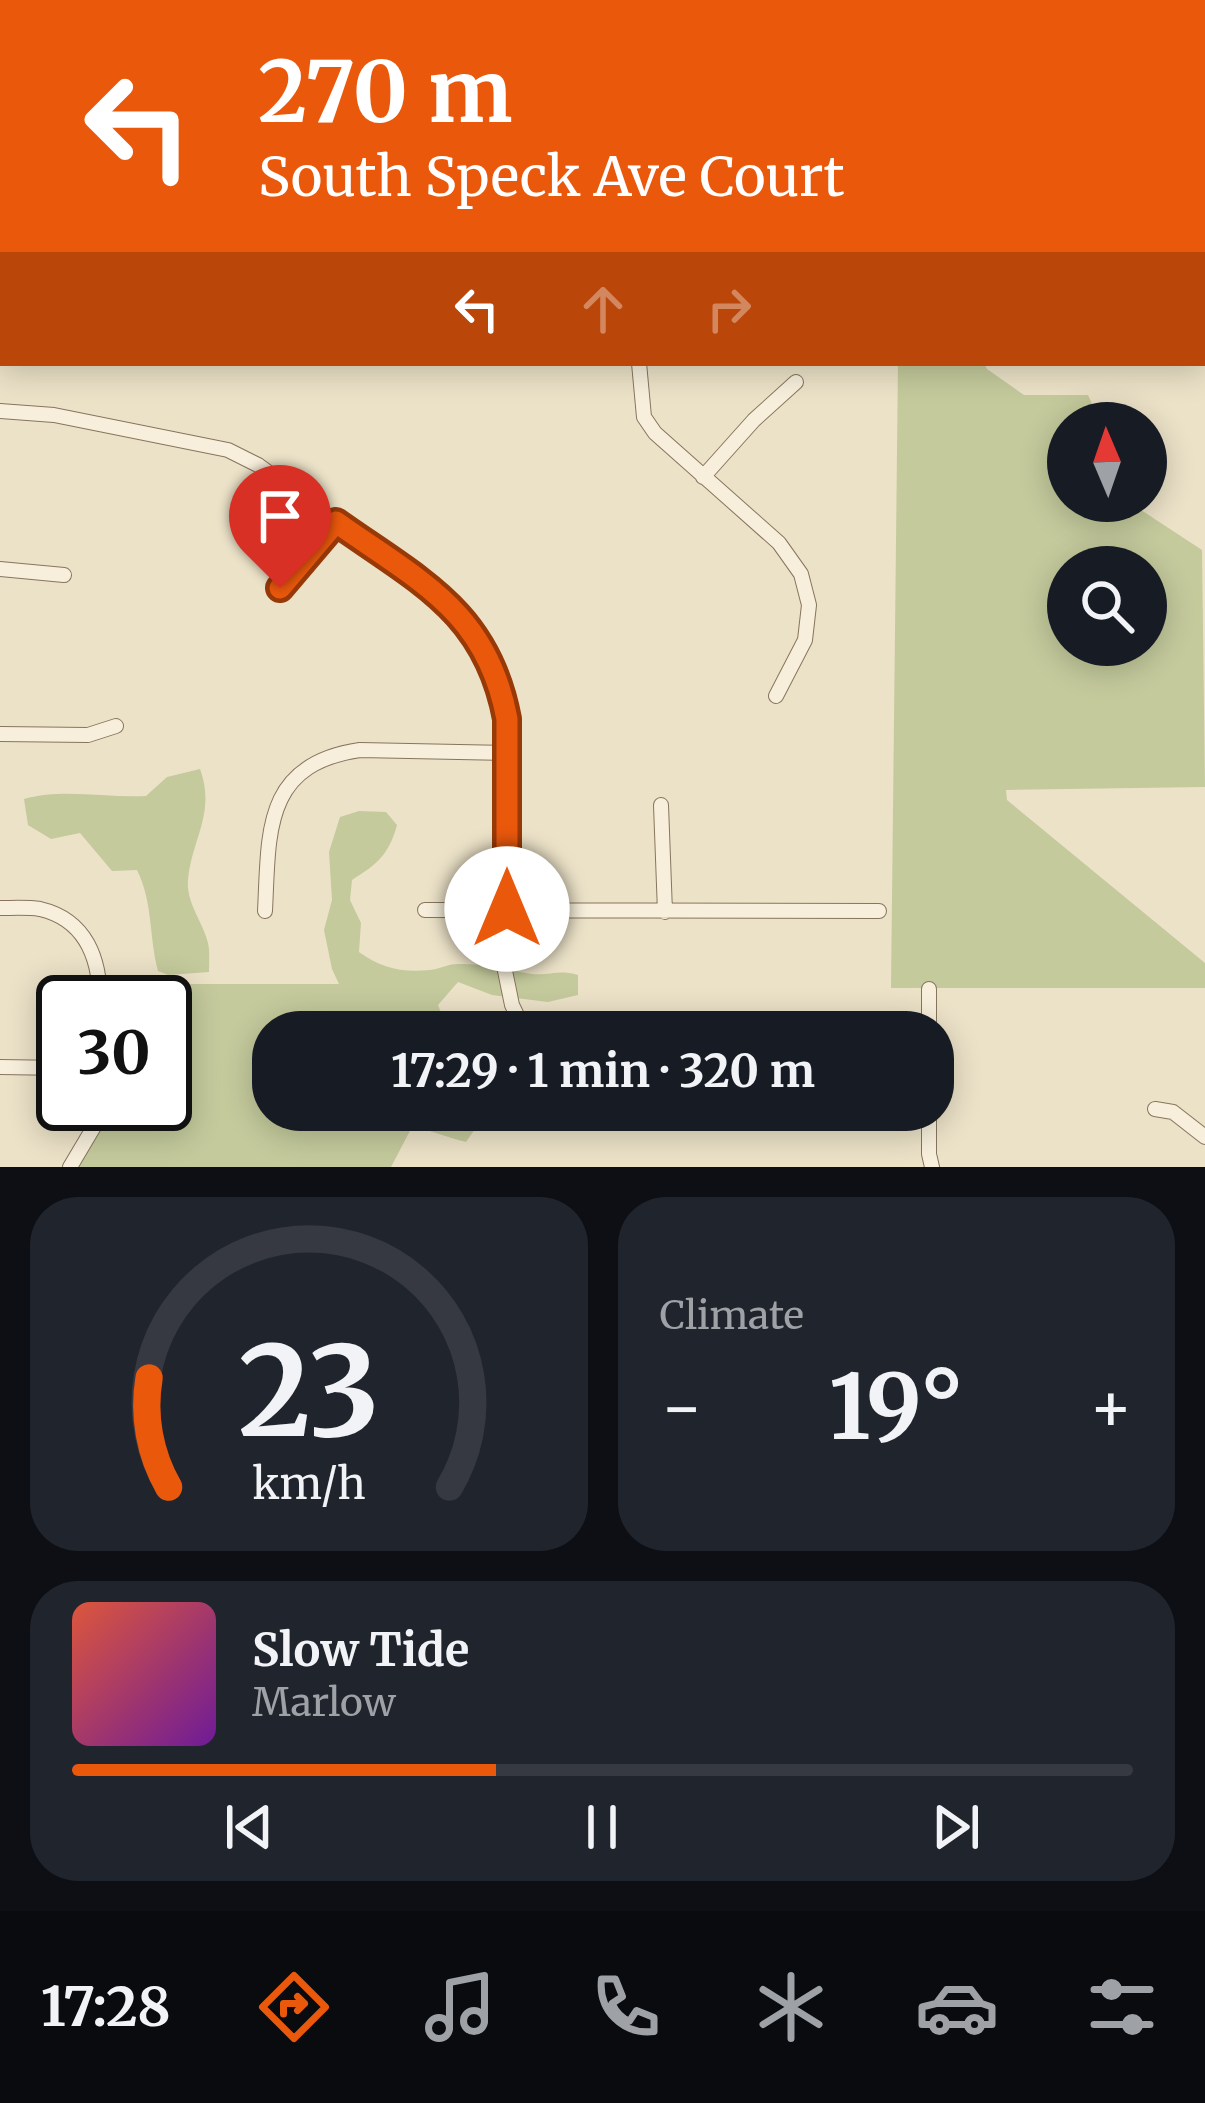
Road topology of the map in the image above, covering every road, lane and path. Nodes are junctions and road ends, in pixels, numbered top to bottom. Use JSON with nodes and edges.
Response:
{"nodes":[{"id":1,"x":639,"y":366,"type":"edge"},
{"id":2,"x":796,"y":382,"type":"dead end"},
{"id":3,"x":0,"y":411,"type":"edge"},
{"id":4,"x":703,"y":477,"type":"junction"},
{"id":5,"x":336,"y":522,"type":"junction"},
{"id":6,"x":0,"y":569,"type":"edge"},
{"id":7,"x":64,"y":575,"type":"dead end"},
{"id":8,"x":280,"y":588,"type":"dead end"},
{"id":9,"x":776,"y":696,"type":"dead end"},
{"id":10,"x":116,"y":726,"type":"dead end"},
{"id":11,"x":0,"y":734,"type":"edge"},
{"id":12,"x":508,"y":753,"type":"junction"},
{"id":13,"x":661,"y":805,"type":"dead end"},
{"id":14,"x":0,"y":908,"type":"edge"},
{"id":15,"x":507,"y":909,"type":"junction"},
{"id":16,"x":425,"y":910,"type":"dead end"},
{"id":17,"x":265,"y":911,"type":"dead end"},
{"id":18,"x":879,"y":911,"type":"dead end"},
{"id":19,"x":665,"y":912,"type":"junction"},
{"id":20,"x":99,"y":975,"type":"edge"},
{"id":21,"x":929,"y":988,"type":"dead end"},
{"id":22,"x":515,"y":1011,"type":"edge"},
{"id":23,"x":929,"y":1011,"type":"edge"},
{"id":24,"x":0,"y":1067,"type":"edge"},
{"id":25,"x":36,"y":1068,"type":"edge"},
{"id":26,"x":1155,"y":1109,"type":"dead end"},
{"id":27,"x":91,"y":1131,"type":"edge"},
{"id":28,"x":929,"y":1131,"type":"edge"},
{"id":29,"x":1205,"y":1137,"type":"edge"},
{"id":30,"x":70,"y":1167,"type":"edge"},
{"id":31,"x":932,"y":1167,"type":"edge"}],
"edges":[{"from":1,"to":4,"type":"street"},
{"from":2,"to":4,"type":"street"},
{"from":3,"to":5,"type":"street"},
{"from":4,"to":9,"type":"street"},
{"from":5,"to":8,"type":"street"},
{"from":5,"to":12,"type":"street"},
{"from":6,"to":7,"type":"street"},
{"from":10,"to":11,"type":"street"},
{"from":12,"to":15,"type":"street"},
{"from":12,"to":17,"type":"street"},
{"from":13,"to":19,"type":"street"},
{"from":14,"to":20,"type":"street"},
{"from":15,"to":16,"type":"street"},
{"from":15,"to":19,"type":"street"},
{"from":15,"to":22,"type":"street"},
{"from":18,"to":19,"type":"street"},
{"from":21,"to":23,"type":"street"},
{"from":24,"to":25,"type":"street"},
{"from":26,"to":29,"type":"street"},
{"from":27,"to":30,"type":"street"},
{"from":28,"to":31,"type":"street"}]}
